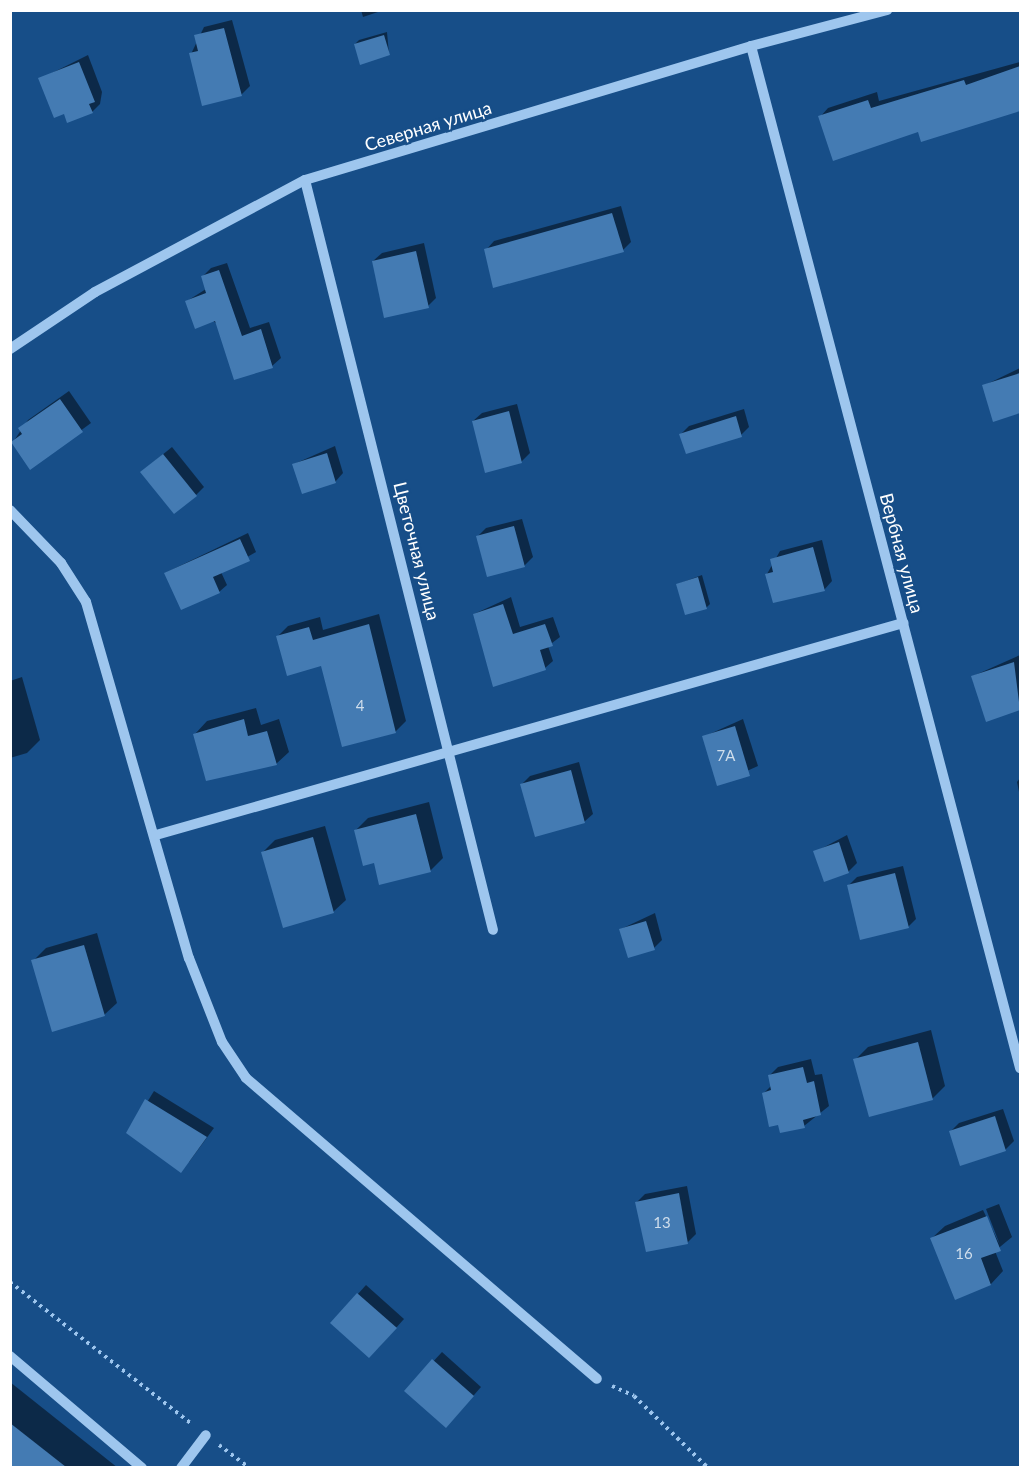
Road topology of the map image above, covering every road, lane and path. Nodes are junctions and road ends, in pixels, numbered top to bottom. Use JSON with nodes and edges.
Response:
{"nodes":[{"id":1,"x":887,"y":10,"type":"edge"},
{"id":2,"x":751,"y":46,"type":"junction"},
{"id":3,"x":305,"y":180,"type":"junction"},
{"id":4,"x":10,"y":349,"type":"edge"},
{"id":5,"x":10,"y":510,"type":"edge"},
{"id":6,"x":903,"y":623,"type":"junction"},
{"id":7,"x":451,"y":751,"type":"junction"},
{"id":8,"x":156,"y":835,"type":"junction"},
{"id":9,"x":493,"y":930,"type":"dead end"},
{"id":10,"x":1020,"y":1068,"type":"edge"},
{"id":11,"x":10,"y":1282,"type":"edge"},
{"id":12,"x":10,"y":1356,"type":"edge"},
{"id":13,"x":597,"y":1379,"type":"joint"},
{"id":14,"x":206,"y":1435,"type":"junction"},
{"id":15,"x":141,"y":1467,"type":"edge"},
{"id":16,"x":181,"y":1467,"type":"edge"},
{"id":17,"x":249,"y":1467,"type":"edge"},
{"id":18,"x":708,"y":1467,"type":"edge"}],
"edges":[{"from":1,"to":2,"type":"street","name":"Северная улица"},
{"from":2,"to":3,"type":"street","name":"Северная улица"},
{"from":2,"to":6,"type":"street","name":"Вербная улица"},
{"from":3,"to":4,"type":"street","name":"Северная улица"},
{"from":3,"to":7,"type":"street","name":"Цветочная улица"},
{"from":5,"to":8,"type":"street"},
{"from":6,"to":7,"type":"street"},
{"from":6,"to":10,"type":"street","name":"Вербная улица"},
{"from":7,"to":8,"type":"street"},
{"from":7,"to":9,"type":"street","name":"Цветочная улица"},
{"from":8,"to":13,"type":"street"},
{"from":11,"to":14,"type":"path"},
{"from":12,"to":15,"type":"street"},
{"from":13,"to":18,"type":"path"},
{"from":14,"to":16,"type":"street"},
{"from":14,"to":17,"type":"path"}]}
